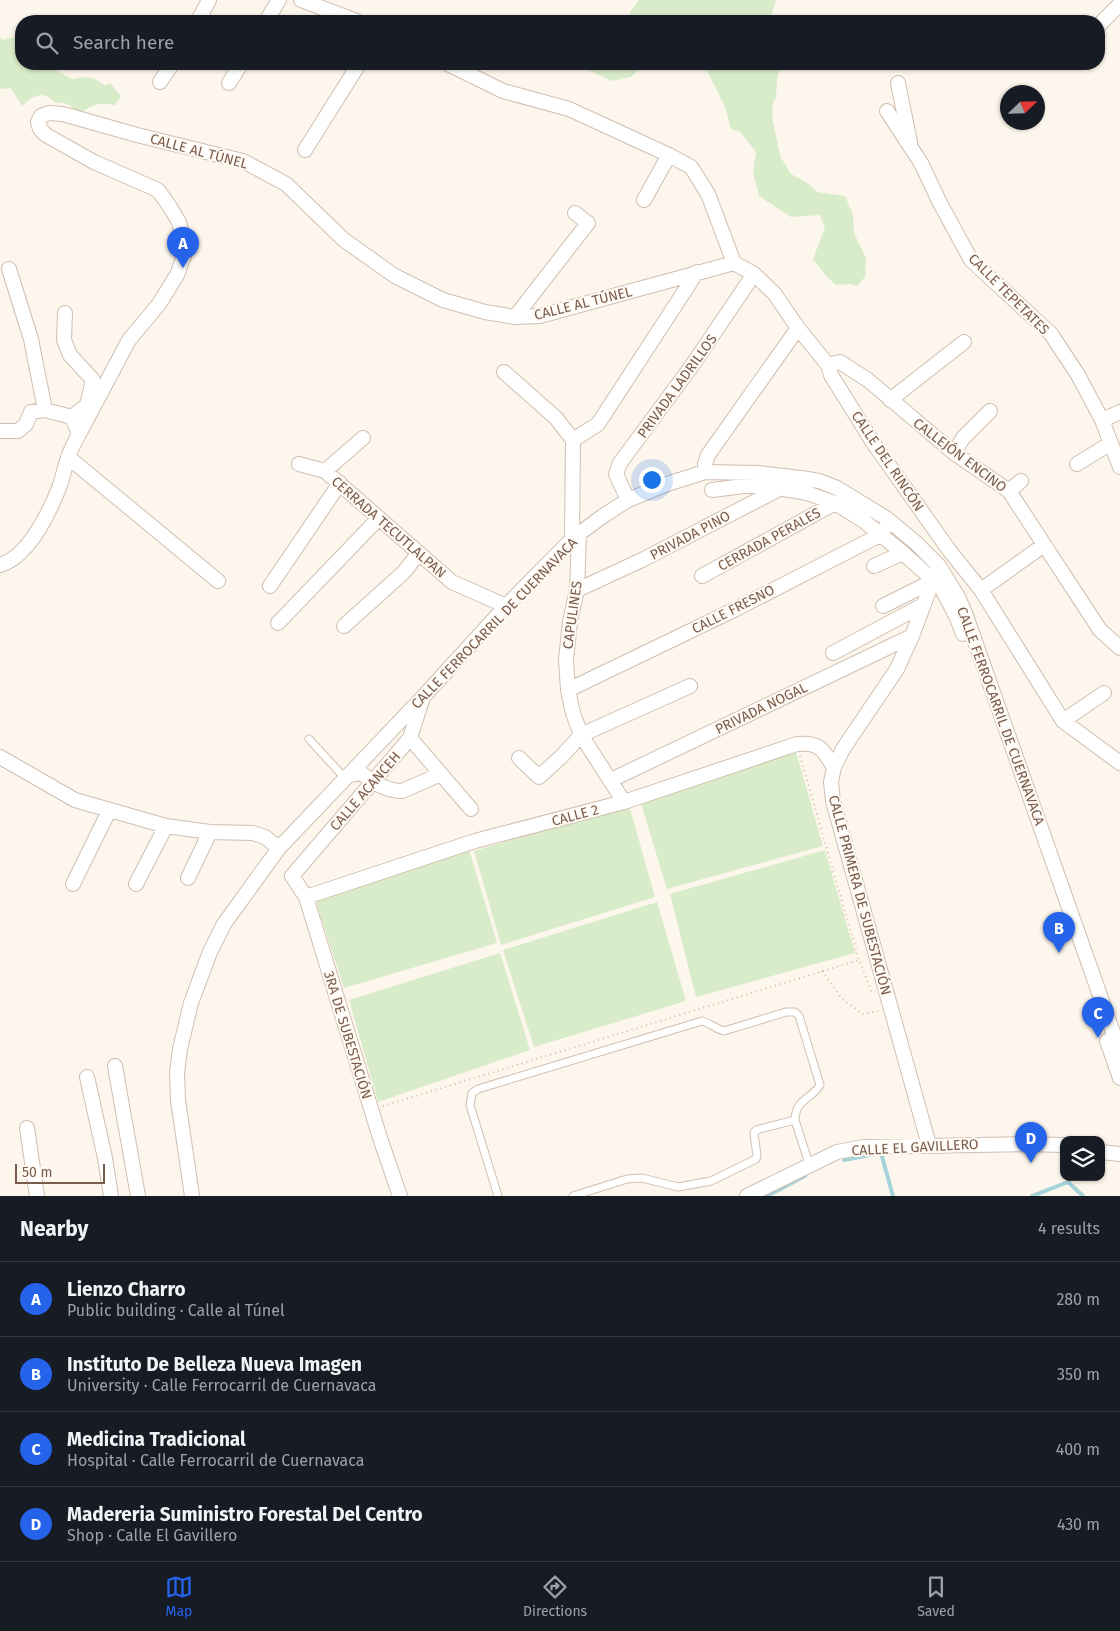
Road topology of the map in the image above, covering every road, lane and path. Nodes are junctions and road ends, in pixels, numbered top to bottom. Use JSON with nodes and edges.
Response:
{"nodes":[{"id":1,"x":210,"y":0,"type":"edge"},
{"id":2,"x":279,"y":0,"type":"edge"},
{"id":3,"x":302,"y":0,"type":"edge"},
{"id":4,"x":1120,"y":4,"type":"edge"},
{"id":5,"x":201,"y":15,"type":"edge"},
{"id":6,"x":270,"y":15,"type":"edge"},
{"id":7,"x":341,"y":15,"type":"edge"},
{"id":8,"x":1105,"y":20,"type":"edge"},
{"id":9,"x":168,"y":70,"type":"edge"},
{"id":10,"x":237,"y":70,"type":"edge"},
{"id":11,"x":354,"y":70,"type":"edge"},
{"id":12,"x":460,"y":70,"type":"edge"},
{"id":13,"x":160,"y":82,"type":"dead end"},
{"id":14,"x":229,"y":83,"type":"dead end"},
{"id":15,"x":898,"y":83,"type":"dead end"},
{"id":16,"x":887,"y":111,"type":"dead end"},
{"id":17,"x":910,"y":148,"type":"junction"},
{"id":18,"x":305,"y":150,"type":"dead end"},
{"id":19,"x":669,"y":155,"type":"junction"},
{"id":20,"x":644,"y":200,"type":"dead end"},
{"id":21,"x":575,"y":214,"type":"dead end"},
{"id":22,"x":734,"y":263,"type":"junction"},
{"id":23,"x":9,"y":269,"type":"dead end"},
{"id":24,"x":697,"y":272,"type":"junction"},
{"id":25,"x":754,"y":274,"type":"junction"},
{"id":26,"x":65,"y":313,"type":"dead end"},
{"id":27,"x":515,"y":317,"type":"junction"},
{"id":28,"x":798,"y":328,"type":"junction"},
{"id":29,"x":964,"y":342,"type":"dead end"},
{"id":30,"x":828,"y":365,"type":"junction"},
{"id":31,"x":504,"y":372,"type":"dead end"},
{"id":32,"x":890,"y":400,"type":"junction"},
{"id":33,"x":45,"y":410,"type":"junction"},
{"id":34,"x":990,"y":412,"type":"dead end"},
{"id":35,"x":1120,"y":412,"type":"edge"},
{"id":36,"x":72,"y":417,"type":"junction"},
{"id":37,"x":1102,"y":420,"type":"junction"},
{"id":38,"x":0,"y":431,"type":"edge"},
{"id":39,"x":79,"y":434,"type":"junction"},
{"id":40,"x":363,"y":438,"type":"dead end"},
{"id":41,"x":573,"y":440,"type":"junction"},
{"id":42,"x":1111,"y":443,"type":"junction"},
{"id":43,"x":954,"y":454,"type":"junction"},
{"id":44,"x":68,"y":457,"type":"junction"},
{"id":45,"x":299,"y":464,"type":"dead end"},
{"id":46,"x":1077,"y":464,"type":"dead end"},
{"id":47,"x":1120,"y":466,"type":"edge"},
{"id":48,"x":325,"y":471,"type":"junction"},
{"id":49,"x":705,"y":472,"type":"junction"},
{"id":50,"x":802,"y":478,"type":"junction"},
{"id":51,"x":1021,"y":480,"type":"dead end"},
{"id":52,"x":340,"y":483,"type":"junction"},
{"id":53,"x":781,"y":487,"type":"junction"},
{"id":54,"x":712,"y":490,"type":"dead end"},
{"id":55,"x":1009,"y":491,"type":"junction"},
{"id":56,"x":628,"y":500,"type":"junction"},
{"id":57,"x":836,"y":503,"type":"junction"},
{"id":58,"x":379,"y":518,"type":"junction"},
{"id":59,"x":886,"y":518,"type":"junction"},
{"id":60,"x":880,"y":535,"type":"junction"},
{"id":61,"x":576,"y":537,"type":"junction"},
{"id":62,"x":1044,"y":545,"type":"junction"},
{"id":63,"x":950,"y":550,"type":"junction"},
{"id":64,"x":903,"y":553,"type":"junction"},
{"id":65,"x":418,"y":554,"type":"junction"},
{"id":66,"x":0,"y":565,"type":"edge"},
{"id":67,"x":874,"y":566,"type":"dead end"},
{"id":68,"x":939,"y":566,"type":"junction"},
{"id":69,"x":702,"y":576,"type":"dead end"},
{"id":70,"x":933,"y":580,"type":"junction"},
{"id":71,"x":218,"y":581,"type":"dead end"},
{"id":72,"x":270,"y":586,"type":"dead end"},
{"id":73,"x":577,"y":590,"type":"junction"},
{"id":74,"x":981,"y":590,"type":"junction"},
{"id":75,"x":923,"y":605,"type":"junction"},
{"id":76,"x":506,"y":606,"type":"junction"},
{"id":77,"x":883,"y":606,"type":"dead end"},
{"id":78,"x":278,"y":623,"type":"dead end"},
{"id":79,"x":344,"y":626,"type":"dead end"},
{"id":80,"x":912,"y":636,"type":"junction"},
{"id":81,"x":1120,"y":648,"type":"edge"},
{"id":82,"x":833,"y":653,"type":"dead end"},
{"id":83,"x":690,"y":686,"type":"dead end"},
{"id":84,"x":568,"y":690,"type":"junction"},
{"id":85,"x":1104,"y":693,"type":"dead end"},
{"id":86,"x":423,"y":697,"type":"junction"},
{"id":87,"x":1063,"y":721,"type":"junction"},
{"id":88,"x":581,"y":735,"type":"junction"},
{"id":89,"x":410,"y":738,"type":"junction"},
{"id":90,"x":309,"y":739,"type":"dead end"},
{"id":91,"x":797,"y":744,"type":"junction"},
{"id":92,"x":0,"y":757,"type":"edge"},
{"id":93,"x":518,"y":758,"type":"dead end"},
{"id":94,"x":1120,"y":763,"type":"edge"},
{"id":95,"x":834,"y":767,"type":"junction"},
{"id":96,"x":441,"y":774,"type":"junction"},
{"id":97,"x":349,"y":775,"type":"junction"},
{"id":98,"x":611,"y":780,"type":"junction"},
{"id":99,"x":373,"y":782,"type":"junction"},
{"id":100,"x":624,"y":802,"type":"junction"},
{"id":101,"x":471,"y":809,"type":"dead end"},
{"id":102,"x":109,"y":810,"type":"junction"},
{"id":103,"x":166,"y":826,"type":"junction"},
{"id":104,"x":210,"y":832,"type":"junction"},
{"id":105,"x":279,"y":848,"type":"junction"},
{"id":106,"x":292,"y":876,"type":"joint"},
{"id":107,"x":188,"y":878,"type":"dead end"},
{"id":108,"x":73,"y":884,"type":"dead end"},
{"id":109,"x":136,"y":884,"type":"dead end"},
{"id":110,"x":306,"y":897,"type":"junction"},
{"id":111,"x":859,"y":960,"type":"junction"},
{"id":112,"x":822,"y":971,"type":"junction"},
{"id":113,"x":872,"y":994,"type":"dead end"},
{"id":114,"x":891,"y":1008,"type":"junction"},
{"id":115,"x":1120,"y":1052,"type":"edge"},
{"id":116,"x":115,"y":1066,"type":"dead end"},
{"id":117,"x":87,"y":1077,"type":"dead end"},
{"id":118,"x":1120,"y":1078,"type":"edge"},
{"id":119,"x":371,"y":1110,"type":"junction"},
{"id":120,"x":795,"y":1120,"type":"junction"},
{"id":121,"x":27,"y":1128,"type":"dead end"},
{"id":122,"x":930,"y":1145,"type":"junction"},
{"id":123,"x":1060,"y":1145,"type":"edge"},
{"id":124,"x":1105,"y":1152,"type":"edge"},
{"id":125,"x":1120,"y":1154,"type":"edge"},
{"id":126,"x":809,"y":1164,"type":"junction"},
{"id":127,"x":37,"y":1196,"type":"edge"},
{"id":128,"x":111,"y":1196,"type":"edge"},
{"id":129,"x":138,"y":1196,"type":"edge"},
{"id":130,"x":192,"y":1196,"type":"edge"},
{"id":131,"x":400,"y":1196,"type":"edge"},
{"id":132,"x":498,"y":1196,"type":"edge"},
{"id":133,"x":573,"y":1196,"type":"edge"},
{"id":134,"x":747,"y":1196,"type":"edge"}],
"edges":[{"from":1,"to":5,"type":"street"},
{"from":2,"to":6,"type":"street"},
{"from":3,"to":7,"type":"street"},
{"from":4,"to":8,"type":"street"},
{"from":9,"to":13,"type":"street"},
{"from":10,"to":14,"type":"street"},
{"from":11,"to":18,"type":"street"},
{"from":12,"to":19,"type":"street"},
{"from":15,"to":17,"type":"street","name":"CALLE TEPETATES"},
{"from":16,"to":17,"type":"street","name":"CALLE TEPETATES"},
{"from":17,"to":37,"type":"street","name":"CALLE TEPETATES"},
{"from":19,"to":20,"type":"street"},
{"from":19,"to":22,"type":"street"},
{"from":21,"to":27,"type":"street"},
{"from":22,"to":24,"type":"street","name":"CALLE AL TÚNEL"},
{"from":22,"to":25,"type":"street","name":"CALLE DEL RINCÓN"},
{"from":23,"to":33,"type":"street"},
{"from":24,"to":27,"type":"street","name":"CALLE AL TÚNEL"},
{"from":24,"to":41,"type":"street"},
{"from":25,"to":28,"type":"street","name":"CALLE DEL RINCÓN"},
{"from":25,"to":56,"type":"street","name":"PRIVADA LADRILLOS"},
{"from":26,"to":36,"type":"street"},
{"from":27,"to":39,"type":"street","name":"CALLE AL TÚNEL"},
{"from":28,"to":30,"type":"street","name":"CALLE DEL RINCÓN"},
{"from":28,"to":49,"type":"street"},
{"from":29,"to":32,"type":"street"},
{"from":30,"to":32,"type":"street","name":"CALLEJÓN ENCINO"},
{"from":30,"to":63,"type":"street","name":"CALLE DEL RINCÓN"},
{"from":31,"to":41,"type":"street"},
{"from":32,"to":43,"type":"street","name":"CALLEJÓN ENCINO"},
{"from":33,"to":36,"type":"street"},
{"from":33,"to":38,"type":"street"},
{"from":34,"to":43,"type":"street"},
{"from":35,"to":37,"type":"street"},
{"from":36,"to":39,"type":"street"},
{"from":37,"to":42,"type":"street","name":"CALLE TEPETATES"},
{"from":39,"to":44,"type":"street"},
{"from":40,"to":48,"type":"street"},
{"from":41,"to":61,"type":"street","name":"CAPULINES"},
{"from":42,"to":46,"type":"street"},
{"from":42,"to":47,"type":"street","name":"CALLE TEPETATES"},
{"from":43,"to":55,"type":"street","name":"CALLEJÓN ENCINO"},
{"from":44,"to":66,"type":"street"},
{"from":44,"to":71,"type":"street"},
{"from":45,"to":48,"type":"street","name":"CERRADA TECUTLALPAN"},
{"from":48,"to":52,"type":"street","name":"CERRADA TECUTLALPAN"},
{"from":49,"to":50,"type":"street","name":"CALLE FERROCARRIL DE CUERNAVACA"},
{"from":49,"to":56,"type":"street","name":"CALLE FERROCARRIL DE CUERNAVACA"},
{"from":50,"to":53,"type":"street","name":"PRIVADA PINO"},
{"from":50,"to":59,"type":"street","name":"CALLE FERROCARRIL DE CUERNAVACA"},
{"from":51,"to":55,"type":"street"},
{"from":52,"to":58,"type":"street","name":"CERRADA TECUTLALPAN"},
{"from":52,"to":72,"type":"street"},
{"from":53,"to":54,"type":"street"},
{"from":53,"to":57,"type":"street","name":"CALLE FERROCARRIL DE CUERNAVACA"},
{"from":53,"to":73,"type":"street","name":"PRIVADA PINO"},
{"from":55,"to":62,"type":"street","name":"CALLEJÓN ENCINO"},
{"from":56,"to":61,"type":"street","name":"CALLE FERROCARRIL DE CUERNAVACA"},
{"from":57,"to":60,"type":"street","name":"CALLE FERROCARRIL DE CUERNAVACA"},
{"from":57,"to":69,"type":"street","name":"CERRADA PERALES"},
{"from":58,"to":65,"type":"street","name":"CERRADA TECUTLALPAN"},
{"from":58,"to":78,"type":"street"},
{"from":59,"to":60,"type":"street"},
{"from":59,"to":68,"type":"street","name":"CALLE FERROCARRIL DE CUERNAVACA"},
{"from":60,"to":64,"type":"street","name":"CALLE FERROCARRIL DE CUERNAVACA"},
{"from":60,"to":84,"type":"street","name":"CALLE FRESNO"},
{"from":61,"to":73,"type":"street","name":"CAPULINES"},
{"from":61,"to":76,"type":"street","name":"CALLE FERROCARRIL DE CUERNAVACA"},
{"from":62,"to":74,"type":"street"},
{"from":62,"to":81,"type":"street","name":"CALLEJÓN ENCINO"},
{"from":63,"to":68,"type":"street","name":"CALLE PRIMERA DE SUBESTACIÓN"},
{"from":63,"to":74,"type":"street","name":"CALLE DEL RINCÓN"},
{"from":64,"to":67,"type":"street"},
{"from":64,"to":70,"type":"street","name":"CALLE FERROCARRIL DE CUERNAVACA"},
{"from":65,"to":76,"type":"street","name":"CERRADA TECUTLALPAN"},
{"from":65,"to":79,"type":"street"},
{"from":68,"to":70,"type":"street","name":"CALLE PRIMERA DE SUBESTACIÓN"},
{"from":68,"to":115,"type":"street","name":"CALLE FERROCARRIL DE CUERNAVACA"},
{"from":70,"to":75,"type":"street","name":"CALLE PRIMERA DE SUBESTACIÓN"},
{"from":70,"to":77,"type":"street"},
{"from":70,"to":118,"type":"street","name":"CALLE FERROCARRIL DE CUERNAVACA"},
{"from":73,"to":84,"type":"street","name":"CAPULINES"},
{"from":74,"to":87,"type":"street","name":"CALLE DEL RINCÓN"},
{"from":75,"to":80,"type":"street","name":"CALLE PRIMERA DE SUBESTACIÓN"},
{"from":75,"to":82,"type":"street"},
{"from":76,"to":86,"type":"street","name":"CALLE FERROCARRIL DE CUERNAVACA"},
{"from":80,"to":95,"type":"street","name":"CALLE PRIMERA DE SUBESTACIÓN"},
{"from":80,"to":98,"type":"street","name":"PRIVADA NOGAL"},
{"from":83,"to":88,"type":"street"},
{"from":84,"to":88,"type":"street","name":"CAPULINES"},
{"from":85,"to":87,"type":"street"},
{"from":86,"to":89,"type":"street","name":"CALLE ACANCEH"},
{"from":86,"to":97,"type":"street","name":"CALLE FERROCARRIL DE CUERNAVACA"},
{"from":87,"to":94,"type":"street","name":"CALLE DEL RINCÓN"},
{"from":88,"to":93,"type":"street"},
{"from":88,"to":98,"type":"street","name":"CAPULINES"},
{"from":89,"to":96,"type":"street"},
{"from":89,"to":99,"type":"street","name":"CALLE ACANCEH"},
{"from":90,"to":97,"type":"lane"},
{"from":91,"to":95,"type":"street","name":"CALLE 2"},
{"from":91,"to":100,"type":"street","name":"CALLE 2"},
{"from":91,"to":111,"type":"path"},
{"from":92,"to":102,"type":"street"},
{"from":95,"to":114,"type":"street","name":"CALLE PRIMERA DE SUBESTACIÓN"},
{"from":96,"to":99,"type":"street"},
{"from":96,"to":101,"type":"street"},
{"from":97,"to":99,"type":"street"},
{"from":97,"to":105,"type":"street","name":"CALLE FERROCARRIL DE CUERNAVACA"},
{"from":98,"to":100,"type":"street","name":"CAPULINES"},
{"from":99,"to":106,"type":"street","name":"CALLE ACANCEH"},
{"from":100,"to":110,"type":"street","name":"CALLE 2"},
{"from":102,"to":103,"type":"street"},
{"from":102,"to":108,"type":"street"},
{"from":103,"to":104,"type":"street"},
{"from":103,"to":109,"type":"street"},
{"from":104,"to":105,"type":"street"},
{"from":104,"to":107,"type":"street"},
{"from":105,"to":130,"type":"street","name":"CALLE FERROCARRIL DE CUERNAVACA"},
{"from":106,"to":110,"type":"street","name":"3RA DE SUBESTACIÓN"},
{"from":110,"to":119,"type":"street","name":"3RA DE SUBESTACIÓN"},
{"from":111,"to":112,"type":"path"},
{"from":111,"to":113,"type":"path"},
{"from":112,"to":114,"type":"path"},
{"from":112,"to":119,"type":"path"},
{"from":114,"to":122,"type":"street","name":"CALLE PRIMERA DE SUBESTACIÓN"},
{"from":116,"to":129,"type":"street"},
{"from":117,"to":128,"type":"street"},
{"from":119,"to":131,"type":"street","name":"3RA DE SUBESTACIÓN"},
{"from":120,"to":126,"type":"lane"},
{"from":120,"to":132,"type":"lane"},
{"from":120,"to":133,"type":"lane"},
{"from":121,"to":127,"type":"street"},
{"from":122,"to":123,"type":"street","name":"CALLE EL GAVILLERO"},
{"from":122,"to":126,"type":"street","name":"CALLE EL GAVILLERO"},
{"from":124,"to":125,"type":"street"},
{"from":126,"to":134,"type":"street","name":"CALLE EL GAVILLERO"}]}
